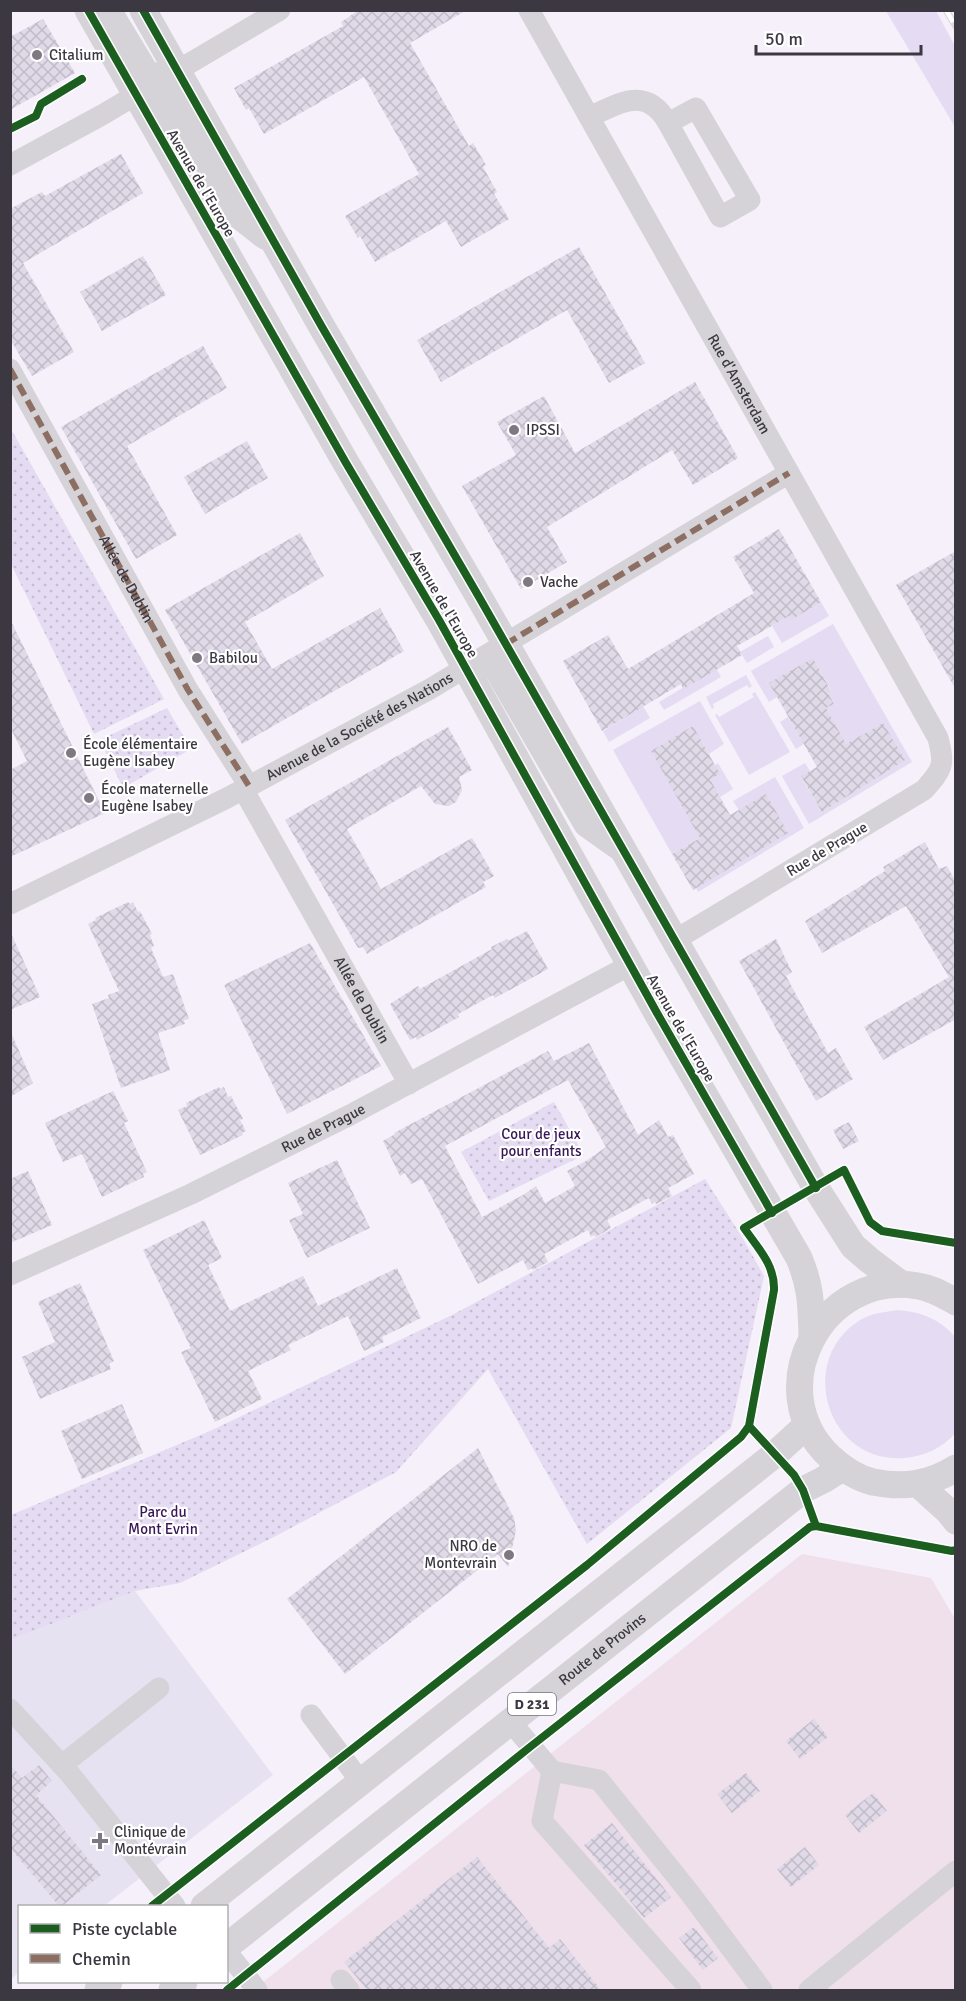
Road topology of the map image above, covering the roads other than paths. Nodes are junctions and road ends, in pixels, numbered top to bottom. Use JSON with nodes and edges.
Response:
{"nodes":[{"id":1,"x":88,"y":10,"type":"edge"},
{"id":2,"x":108,"y":10,"type":"edge"},
{"id":3,"x":143,"y":10,"type":"edge"},
{"id":4,"x":280,"y":10,"type":"edge"},
{"id":5,"x":529,"y":10,"type":"edge"},
{"id":6,"x":172,"y":74,"type":"junction"},
{"id":7,"x":139,"y":93,"type":"junction"},
{"id":8,"x":589,"y":117,"type":"junction"},
{"id":9,"x":668,"y":123,"type":"junction"},
{"id":10,"x":10,"y":165,"type":"edge"},
{"id":11,"x":276,"y":244,"type":"junction"},
{"id":12,"x":10,"y":369,"type":"edge"},
{"id":13,"x":789,"y":474,"type":"junction"},
{"id":14,"x":483,"y":657,"type":"junction"},
{"id":15,"x":944,"y":760,"type":"joint"},
{"id":16,"x":246,"y":788,"type":"junction"},
{"id":17,"x":624,"y":850,"type":"junction"},
{"id":18,"x":10,"y":904,"type":"edge"},
{"id":19,"x":675,"y":940,"type":"junction"},
{"id":20,"x":630,"y":965,"type":"junction"},
{"id":21,"x":410,"y":1084,"type":"junction"},
{"id":22,"x":10,"y":1275,"type":"edge"},
{"id":23,"x":901,"y":1284,"type":"junction"},
{"id":24,"x":949,"y":1292,"type":"edge"},
{"id":25,"x":812,"y":1335,"type":"junction"},
{"id":26,"x":807,"y":1425,"type":"junction"},
{"id":27,"x":842,"y":1468,"type":"junction"},
{"id":28,"x":956,"y":1468,"type":"edge"},
{"id":29,"x":918,"y":1484,"type":"junction"},
{"id":30,"x":956,"y":1521,"type":"edge"},
{"id":31,"x":159,"y":1688,"type":"dead end"},
{"id":32,"x":10,"y":1709,"type":"edge"},
{"id":33,"x":311,"y":1715,"type":"dead end"},
{"id":34,"x":510,"y":1721,"type":"junction"},
{"id":35,"x":62,"y":1765,"type":"junction"},
{"id":36,"x":552,"y":1771,"type":"junction"},
{"id":37,"x":361,"y":1782,"type":"junction"},
{"id":38,"x":956,"y":1871,"type":"edge"},
{"id":39,"x":174,"y":1905,"type":"edge"},
{"id":40,"x":205,"y":1905,"type":"edge"},
{"id":41,"x":228,"y":1947,"type":"edge"},
{"id":42,"x":228,"y":1952,"type":"edge"},
{"id":43,"x":257,"y":1990,"type":"edge"},
{"id":44,"x":691,"y":1990,"type":"edge"},
{"id":45,"x":762,"y":1990,"type":"edge"},
{"id":46,"x":808,"y":1990,"type":"edge"}],
"edges":[{"from":1,"to":7,"type":"main road","name":"Avenue de l'Europe"},
{"from":2,"to":6,"type":"main road"},
{"from":3,"to":6,"type":"main road","name":"Avenue de l'Europe"},
{"from":4,"to":6,"type":"street"},
{"from":5,"to":8,"type":"street","name":"Rue d'Amsterdam"},
{"from":6,"to":7,"type":"street"},
{"from":6,"to":11,"type":"main road","name":"Avenue de l'Europe"},
{"from":7,"to":10,"type":"street"},
{"from":7,"to":11,"type":"main road"},
{"from":7,"to":14,"type":"main road","name":"Avenue de l'Europe"},
{"from":8,"to":9,"type":"street"},
{"from":8,"to":13,"type":"street","name":"Rue d'Amsterdam"},
{"from":9,"to":9,"type":"street"},
{"from":11,"to":14,"type":"main road","name":"Avenue de l'Europe"},
{"from":12,"to":16,"type":"street","name":"Allée de Dublin"},
{"from":13,"to":14,"type":"street","name":"Avenue de la Société des Nations"},
{"from":13,"to":15,"type":"street","name":"Rue d'Amsterdam"},
{"from":14,"to":16,"type":"street","name":"Avenue de la Société des Nations"},
{"from":14,"to":17,"type":"main road","name":"Avenue de l'Europe"},
{"from":14,"to":17,"type":"main road"},
{"from":14,"to":20,"type":"main road","name":"Avenue de l'Europe"},
{"from":15,"to":19,"type":"street","name":"Rue de Prague"},
{"from":16,"to":18,"type":"street","name":"Avenue de la Société des Nations"},
{"from":16,"to":21,"type":"street","name":"Allée de Dublin"},
{"from":17,"to":19,"type":"main road","name":"Avenue de l'Europe"},
{"from":19,"to":23,"type":"main road","name":"Avenue de l'Europe"},
{"from":20,"to":21,"type":"street","name":"Rue de Prague"},
{"from":20,"to":25,"type":"main road","name":"Avenue de l'Europe"},
{"from":21,"to":22,"type":"street","name":"Rue de Prague"},
{"from":23,"to":24,"type":"main road"},
{"from":23,"to":25,"type":"main road"},
{"from":25,"to":26,"type":"main road"},
{"from":26,"to":27,"type":"main road"},
{"from":26,"to":37,"type":"main road","number":"D 231"},
{"from":27,"to":29,"type":"main road"},
{"from":27,"to":34,"type":"main road","name":"Route de Provins","number":"D 231"},
{"from":28,"to":29,"type":"main road"},
{"from":29,"to":30,"type":"main road"},
{"from":31,"to":35,"type":"street"},
{"from":32,"to":35,"type":"street"},
{"from":33,"to":37,"type":"street"},
{"from":34,"to":36,"type":"street"},
{"from":34,"to":41,"type":"main road","name":"Route de Provins","number":"D 231"},
{"from":35,"to":39,"type":"street"},
{"from":36,"to":44,"type":"street"},
{"from":36,"to":45,"type":"street"},
{"from":37,"to":40,"type":"main road","number":"D 231"},
{"from":38,"to":46,"type":"street"},
{"from":42,"to":43,"type":"street"}]}
